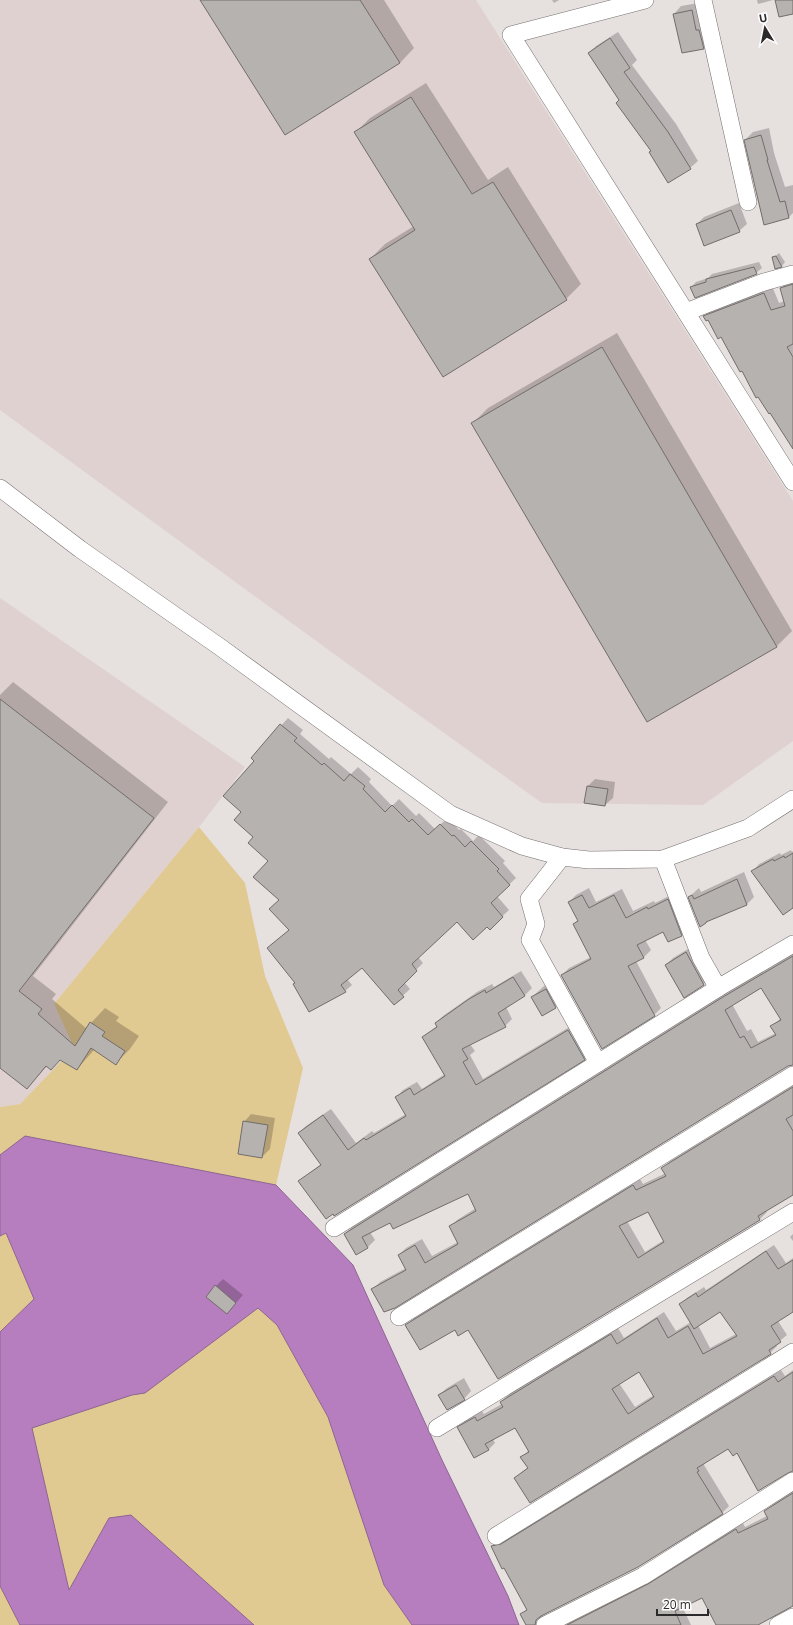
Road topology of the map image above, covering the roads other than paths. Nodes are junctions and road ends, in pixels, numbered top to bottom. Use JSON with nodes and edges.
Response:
{"nodes":[{"id":1,"x":645,"y":0,"type":"edge"},
{"id":2,"x":703,"y":0,"type":"edge"},
{"id":3,"x":748,"y":202,"type":"dead end"},
{"id":4,"x":793,"y":275,"type":"edge"},
{"id":5,"x":686,"y":312,"type":"junction"},
{"id":6,"x":793,"y":482,"type":"edge"},
{"id":7,"x":0,"y":488,"type":"edge"},
{"id":8,"x":793,"y":799,"type":"edge"},
{"id":9,"x":562,"y":857,"type":"junction"},
{"id":10,"x":663,"y":858,"type":"junction"},
{"id":11,"x":793,"y":944,"type":"edge"},
{"id":12,"x":718,"y":988,"type":"junction"},
{"id":13,"x":598,"y":1063,"type":"junction"},
{"id":14,"x":793,"y":1075,"type":"edge"},
{"id":15,"x":793,"y":1212,"type":"edge"},
{"id":16,"x":334,"y":1228,"type":"dead end"},
{"id":17,"x":399,"y":1316,"type":"dead end"},
{"id":18,"x":793,"y":1352,"type":"edge"},
{"id":19,"x":437,"y":1428,"type":"dead end"},
{"id":20,"x":793,"y":1481,"type":"edge"},
{"id":21,"x":496,"y":1536,"type":"dead end"},
{"id":22,"x":793,"y":1617,"type":"edge"},
{"id":23,"x":545,"y":1625,"type":"edge"},
{"id":24,"x":778,"y":1625,"type":"edge"}],
"edges":[{"from":1,"to":5,"type":"street"},
{"from":2,"to":3,"type":"street"},
{"from":4,"to":5,"type":"street"},
{"from":5,"to":6,"type":"street"},
{"from":7,"to":9,"type":"street"},
{"from":8,"to":10,"type":"street"},
{"from":9,"to":10,"type":"street"},
{"from":9,"to":13,"type":"street"},
{"from":10,"to":12,"type":"street"},
{"from":11,"to":12,"type":"street"},
{"from":12,"to":13,"type":"street"},
{"from":13,"to":16,"type":"street"},
{"from":14,"to":17,"type":"street"},
{"from":15,"to":19,"type":"street"},
{"from":18,"to":21,"type":"street"},
{"from":20,"to":23,"type":"street"},
{"from":22,"to":24,"type":"street"}]}
